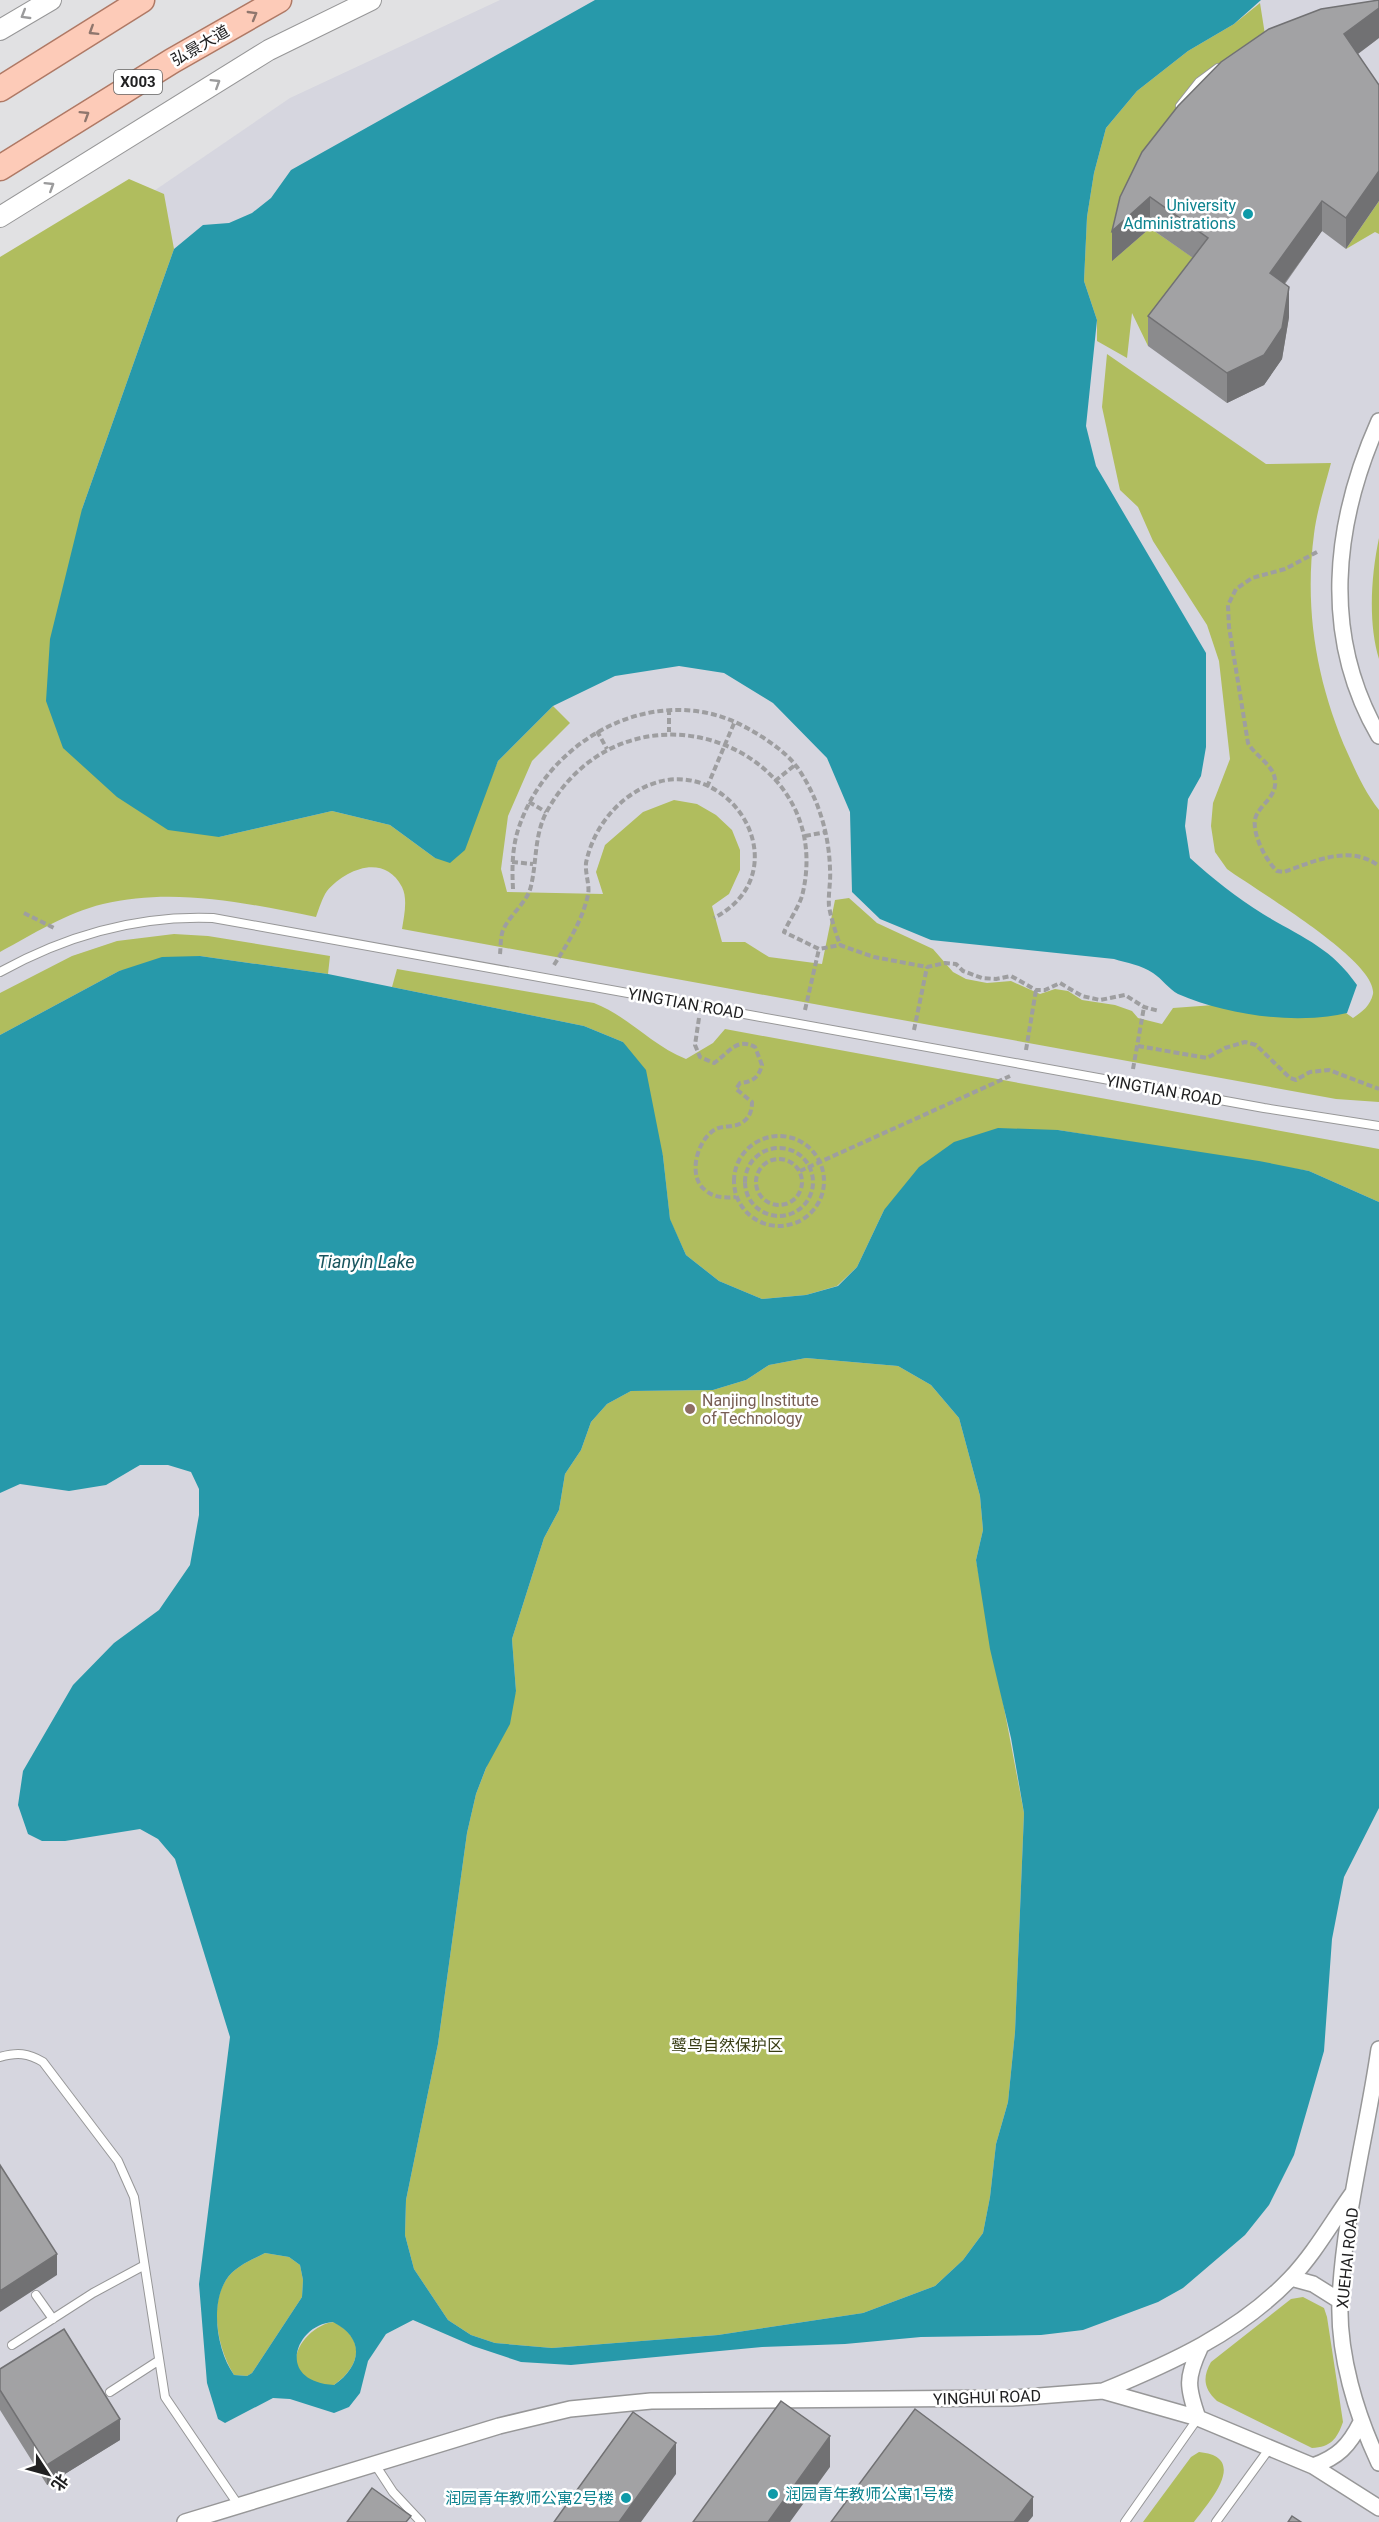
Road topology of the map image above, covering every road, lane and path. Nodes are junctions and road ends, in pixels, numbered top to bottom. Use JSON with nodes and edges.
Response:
{"nodes":[{"id":1,"x":51,"y":0,"type":"edge"},
{"id":2,"x":142,"y":0,"type":"edge"},
{"id":3,"x":279,"y":0,"type":"edge"},
{"id":4,"x":371,"y":0,"type":"edge"},
{"id":5,"x":0,"y":30,"type":"edge"},
{"id":6,"x":1225,"y":64,"type":"edge"},
{"id":7,"x":0,"y":89,"type":"edge"},
{"id":8,"x":1180,"y":106,"type":"edge"},
{"id":9,"x":0,"y":168,"type":"edge"},
{"id":10,"x":0,"y":217,"type":"edge"},
{"id":11,"x":1379,"y":421,"type":"edge"},
{"id":12,"x":1317,"y":552,"type":"dead end"},
{"id":13,"x":669,"y":709,"type":"junction"},
{"id":14,"x":735,"y":721,"type":"junction"},
{"id":15,"x":597,"y":731,"type":"junction"},
{"id":16,"x":669,"y":732,"type":"junction"},
{"id":17,"x":1379,"y":736,"type":"edge"},
{"id":18,"x":725,"y":744,"type":"junction"},
{"id":19,"x":607,"y":749,"type":"junction"},
{"id":20,"x":795,"y":765,"type":"junction"},
{"id":21,"x":775,"y":781,"type":"junction"},
{"id":22,"x":707,"y":787,"type":"junction"},
{"id":23,"x":529,"y":802,"type":"junction"},
{"id":24,"x":546,"y":812,"type":"junction"},
{"id":25,"x":826,"y":832,"type":"junction"},
{"id":26,"x":804,"y":836,"type":"junction"},
{"id":27,"x":512,"y":862,"type":"junction"},
{"id":28,"x":533,"y":864,"type":"junction"},
{"id":29,"x":1379,"y":866,"type":"edge"},
{"id":30,"x":513,"y":889,"type":"dead end"},
{"id":31,"x":24,"y":913,"type":"dead end"},
{"id":32,"x":714,"y":918,"type":"dead end"},
{"id":33,"x":54,"y":928,"type":"dead end"},
{"id":34,"x":840,"y":945,"type":"junction"},
{"id":35,"x":819,"y":949,"type":"junction"},
{"id":36,"x":500,"y":954,"type":"dead end"},
{"id":37,"x":554,"y":964,"type":"dead end"},
{"id":38,"x":927,"y":967,"type":"junction"},
{"id":39,"x":0,"y":972,"type":"edge"},
{"id":40,"x":1036,"y":990,"type":"junction"},
{"id":41,"x":1144,"y":1007,"type":"junction"},
{"id":42,"x":805,"y":1010,"type":"dead end"},
{"id":43,"x":1159,"y":1011,"type":"dead end"},
{"id":44,"x":700,"y":1018,"type":"dead end"},
{"id":45,"x":914,"y":1030,"type":"dead end"},
{"id":46,"x":1138,"y":1046,"type":"junction"},
{"id":47,"x":1026,"y":1050,"type":"dead end"},
{"id":48,"x":1133,"y":1069,"type":"dead end"},
{"id":49,"x":1014,"y":1075,"type":"dead end"},
{"id":50,"x":1379,"y":1089,"type":"edge"},
{"id":51,"x":1379,"y":1126,"type":"edge"},
{"id":52,"x":821,"y":1164,"type":"junction"},
{"id":53,"x":810,"y":1168,"type":"junction"},
{"id":54,"x":800,"y":1172,"type":"junction"},
{"id":55,"x":736,"y":1197,"type":"junction"},
{"id":56,"x":1379,"y":2049,"type":"edge"},
{"id":57,"x":0,"y":2056,"type":"edge"},
{"id":58,"x":1354,"y":2191,"type":"junction"},
{"id":59,"x":143,"y":2266,"type":"junction"},
{"id":60,"x":1291,"y":2278,"type":"junction"},
{"id":61,"x":36,"y":2295,"type":"dead end"},
{"id":62,"x":1340,"y":2301,"type":"junction"},
{"id":63,"x":53,"y":2319,"type":"junction"},
{"id":64,"x":12,"y":2345,"type":"dead end"},
{"id":65,"x":1200,"y":2348,"type":"junction"},
{"id":66,"x":158,"y":2361,"type":"junction"},
{"id":67,"x":1103,"y":2391,"type":"junction"},
{"id":68,"x":110,"y":2392,"type":"dead end"},
{"id":69,"x":1198,"y":2418,"type":"junction"},
{"id":70,"x":1361,"y":2422,"type":"junction"},
{"id":71,"x":1269,"y":2449,"type":"junction"},
{"id":72,"x":1379,"y":2463,"type":"edge"},
{"id":73,"x":376,"y":2466,"type":"junction"},
{"id":74,"x":1313,"y":2466,"type":"junction"},
{"id":75,"x":239,"y":2506,"type":"junction"},
{"id":76,"x":1379,"y":2508,"type":"edge"},
{"id":77,"x":185,"y":2522,"type":"edge"},
{"id":78,"x":421,"y":2522,"type":"edge"},
{"id":79,"x":1125,"y":2522,"type":"edge"},
{"id":80,"x":1216,"y":2522,"type":"edge"}],
"edges":[{"from":1,"to":5,"type":"street","one_way":true},
{"from":2,"to":7,"type":"main road","one_way":true},
{"from":9,"to":3,"type":"main road","name":"弘景大道","number":"X003","one_way":true},
{"from":10,"to":4,"type":"street","one_way":true},
{"from":6,"to":8,"type":"lane"},
{"from":11,"to":17,"type":"street"},
{"from":12,"to":29,"type":"path"},
{"from":13,"to":14,"type":"path"},
{"from":13,"to":15,"type":"path"},
{"from":13,"to":16,"type":"path"},
{"from":14,"to":18,"type":"path"},
{"from":14,"to":20,"type":"path"},
{"from":15,"to":19,"type":"path"},
{"from":15,"to":23,"type":"path"},
{"from":16,"to":18,"type":"path"},
{"from":16,"to":19,"type":"path"},
{"from":18,"to":21,"type":"path"},
{"from":18,"to":22,"type":"path"},
{"from":19,"to":24,"type":"path"},
{"from":20,"to":21,"type":"path"},
{"from":20,"to":25,"type":"path"},
{"from":21,"to":26,"type":"path"},
{"from":22,"to":32,"type":"path"},
{"from":22,"to":37,"type":"path"},
{"from":23,"to":24,"type":"path"},
{"from":23,"to":27,"type":"path"},
{"from":24,"to":28,"type":"path"},
{"from":25,"to":26,"type":"path"},
{"from":25,"to":34,"type":"path"},
{"from":26,"to":35,"type":"path"},
{"from":27,"to":28,"type":"path"},
{"from":27,"to":30,"type":"path"},
{"from":28,"to":36,"type":"path"},
{"from":31,"to":33,"type":"path"},
{"from":34,"to":35,"type":"path"},
{"from":34,"to":38,"type":"path"},
{"from":35,"to":42,"type":"path"},
{"from":38,"to":40,"type":"path"},
{"from":38,"to":45,"type":"path"},
{"from":39,"to":51,"type":"lane","name":"YINGTIAN ROAD"},
{"from":40,"to":41,"type":"path"},
{"from":40,"to":47,"type":"path"},
{"from":41,"to":43,"type":"path"},
{"from":41,"to":46,"type":"path"},
{"from":44,"to":55,"type":"path"},
{"from":46,"to":48,"type":"path"},
{"from":46,"to":50,"type":"path"},
{"from":49,"to":52,"type":"path"},
{"from":52,"to":53,"type":"path"},
{"from":52,"to":55,"type":"path"},
{"from":52,"to":55,"type":"path"},
{"from":53,"to":53,"type":"path"},
{"from":53,"to":54,"type":"path"},
{"from":54,"to":54,"type":"path"},
{"from":56,"to":58,"type":"street","name":"XUEHAI ROAD"},
{"from":57,"to":59,"type":"lane"},
{"from":58,"to":60,"type":"street"},
{"from":58,"to":62,"type":"street","name":"XUEHAI ROAD"},
{"from":59,"to":63,"type":"lane"},
{"from":59,"to":66,"type":"lane"},
{"from":60,"to":62,"type":"street"},
{"from":60,"to":65,"type":"street"},
{"from":61,"to":63,"type":"lane"},
{"from":62,"to":70,"type":"street","name":"XUEHAI ROAD"},
{"from":63,"to":64,"type":"lane"},
{"from":65,"to":67,"type":"street"},
{"from":65,"to":69,"type":"street"},
{"from":66,"to":68,"type":"lane"},
{"from":66,"to":75,"type":"lane"},
{"from":67,"to":69,"type":"street","name":"YINGHUI ROAD"},
{"from":67,"to":73,"type":"street","name":"YINGHUI ROAD"},
{"from":69,"to":71,"type":"street","name":"YINGHUI ROAD"},
{"from":69,"to":79,"type":"lane"},
{"from":70,"to":72,"type":"street","name":"XUEHAI ROAD"},
{"from":70,"to":74,"type":"street"},
{"from":71,"to":74,"type":"street","name":"YINGHUI ROAD"},
{"from":71,"to":80,"type":"lane"},
{"from":73,"to":75,"type":"street","name":"YINGHUI ROAD"},
{"from":73,"to":78,"type":"lane"},
{"from":74,"to":76,"type":"street","name":"YINGHUI ROAD"},
{"from":75,"to":77,"type":"street","name":"YINGHUI ROAD"}]}
